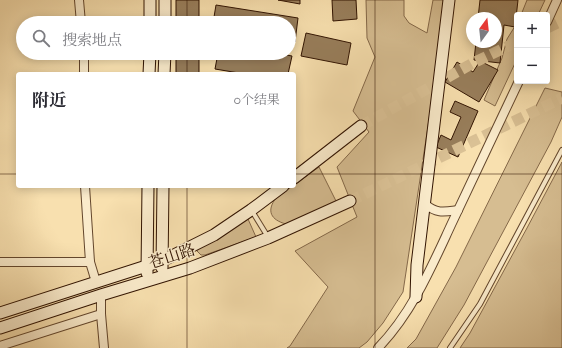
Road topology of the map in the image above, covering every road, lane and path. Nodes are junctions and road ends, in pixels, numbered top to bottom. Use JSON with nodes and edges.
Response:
{"nodes":[{"id":1,"x":79,"y":0,"type":"edge"},
{"id":2,"x":150,"y":0,"type":"edge"},
{"id":3,"x":165,"y":0,"type":"edge"},
{"id":4,"x":449,"y":0,"type":"edge"},
{"id":5,"x":557,"y":0,"type":"edge"},
{"id":6,"x":550,"y":15,"type":"edge"},
{"id":7,"x":80,"y":16,"type":"edge"},
{"id":8,"x":150,"y":16,"type":"edge"},
{"id":9,"x":165,"y":16,"type":"edge"},
{"id":10,"x":84,"y":60,"type":"edge"},
{"id":11,"x":150,"y":60,"type":"edge"},
{"id":12,"x":164,"y":60,"type":"edge"},
{"id":13,"x":84,"y":72,"type":"edge"},
{"id":14,"x":149,"y":72,"type":"edge"},
{"id":15,"x":164,"y":72,"type":"edge"},
{"id":16,"x":518,"y":84,"type":"edge"},
{"id":17,"x":361,"y":126,"type":"tunnel mouth"},
{"id":18,"x":562,"y":150,"type":"edge"},
{"id":19,"x":296,"y":176,"type":"edge"},
{"id":20,"x":85,"y":188,"type":"edge"},
{"id":21,"x":148,"y":188,"type":"edge"},
{"id":22,"x":163,"y":188,"type":"edge"},
{"id":23,"x":280,"y":188,"type":"edge"},
{"id":24,"x":350,"y":201,"type":"tunnel mouth"},
{"id":25,"x":425,"y":204,"type":"junction"},
{"id":26,"x":251,"y":210,"type":"junction"},
{"id":27,"x":458,"y":210,"type":"junction"},
{"id":28,"x":268,"y":238,"type":"junction"},
{"id":29,"x":162,"y":261,"type":"junction"},
{"id":30,"x":0,"y":262,"type":"edge"},
{"id":31,"x":90,"y":262,"type":"junction"},
{"id":32,"x":147,"y":267,"type":"junction"},
{"id":33,"x":162,"y":276,"type":"junction"},
{"id":34,"x":148,"y":280,"type":"junction"},
{"id":35,"x":96,"y":282,"type":"junction"},
{"id":36,"x":101,"y":295,"type":"junction"},
{"id":37,"x":416,"y":298,"type":"junction"},
{"id":38,"x":0,"y":313,"type":"edge"},
{"id":39,"x":100,"y":314,"type":"junction"},
{"id":40,"x":0,"y":328,"type":"edge"},
{"id":41,"x":0,"y":346,"type":"edge"},
{"id":42,"x":104,"y":348,"type":"edge"},
{"id":43,"x":378,"y":348,"type":"edge"},
{"id":44,"x":450,"y":348,"type":"edge"}],
"edges":[{"from":1,"to":7,"type":"street"},
{"from":2,"to":8,"type":"main road"},
{"from":3,"to":9,"type":"main road"},
{"from":4,"to":25,"type":"main road"},
{"from":5,"to":6,"type":"street"},
{"from":10,"to":13,"type":"street"},
{"from":11,"to":14,"type":"main road"},
{"from":12,"to":15,"type":"main road"},
{"from":16,"to":27,"type":"street"},
{"from":17,"to":19,"type":"main road"},
{"from":18,"to":44,"type":"lane"},
{"from":20,"to":31,"type":"street"},
{"from":21,"to":32,"type":"main road"},
{"from":22,"to":29,"type":"main road"},
{"from":23,"to":26,"type":"main road","name":"苍山路"},
{"from":24,"to":28,"type":"main road","name":"苍山路"},
{"from":25,"to":27,"type":"street"},
{"from":25,"to":37,"type":"main road"},
{"from":26,"to":28,"type":"lane"},
{"from":26,"to":29,"type":"main road","name":"苍山路"},
{"from":27,"to":37,"type":"street"},
{"from":28,"to":33,"type":"main road","name":"苍山路"},
{"from":29,"to":32,"type":"main road","name":"苍山路"},
{"from":29,"to":33,"type":"main road"},
{"from":30,"to":31,"type":"street"},
{"from":31,"to":35,"type":"street"},
{"from":32,"to":34,"type":"main road"},
{"from":32,"to":35,"type":"main road","name":"苍山路"},
{"from":33,"to":34,"type":"main road","name":"苍山路"},
{"from":34,"to":36,"type":"main road","name":"苍山路"},
{"from":35,"to":38,"type":"main road","name":"苍山路"},
{"from":36,"to":39,"type":"street"},
{"from":36,"to":40,"type":"main road","name":"苍山路"},
{"from":37,"to":43,"type":"street"},
{"from":39,"to":41,"type":"street"},
{"from":39,"to":42,"type":"street"}]}
